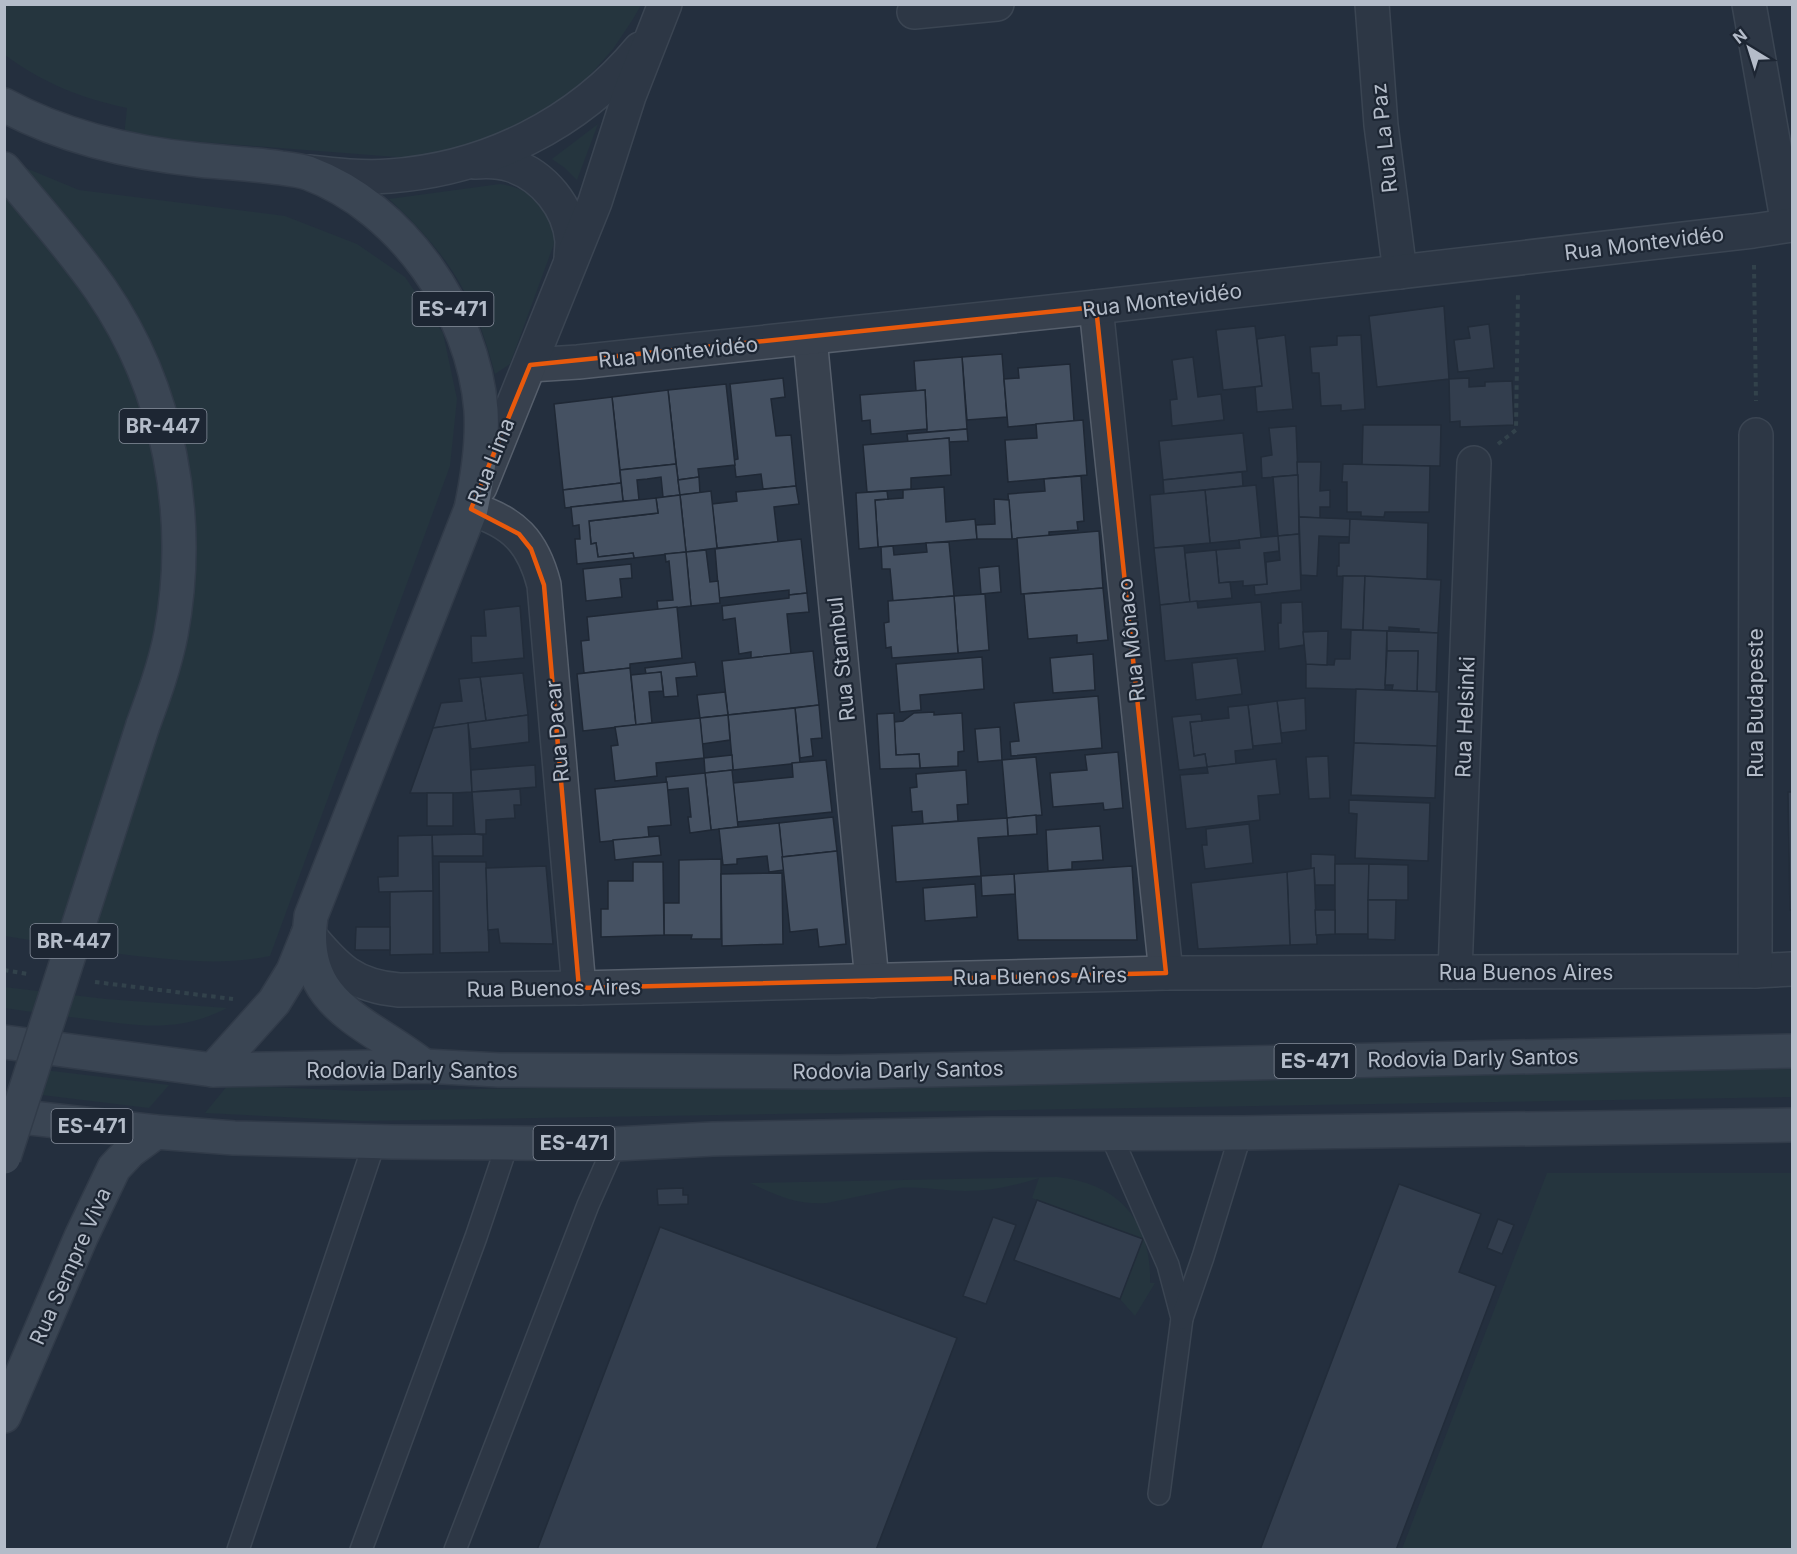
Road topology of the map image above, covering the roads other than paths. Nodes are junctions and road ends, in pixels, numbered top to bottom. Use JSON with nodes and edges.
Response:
{"nodes":[{"id":1,"x":998,"y":4,"type":"edge"},
{"id":2,"x":1372,"y":4,"type":"edge"},
{"id":3,"x":1749,"y":4,"type":"edge"},
{"id":4,"x":914,"y":12,"type":"dead end"},
{"id":5,"x":659,"y":19,"type":"edge"},
{"id":6,"x":4,"y":105,"type":"edge"},
{"id":7,"x":471,"y":162,"type":"junction"},
{"id":8,"x":4,"y":169,"type":"edge"},
{"id":9,"x":306,"y":172,"type":"junction"},
{"id":10,"x":1790,"y":225,"type":"edge"},
{"id":11,"x":571,"y":261,"type":"junction"},
{"id":12,"x":1400,"y":272,"type":"junction"},
{"id":13,"x":1096,"y":307,"type":"junction"},
{"id":14,"x":810,"y":338,"type":"junction"},
{"id":15,"x":530,"y":365,"type":"junction"},
{"id":16,"x":1756,"y":435,"type":"road end"},
{"id":17,"x":1474,"y":463,"type":"road end"},
{"id":18,"x":471,"y":509,"type":"junction"},
{"id":19,"x":309,"y":925,"type":"junction"},
{"id":20,"x":1792,"y":969,"type":"edge"},
{"id":21,"x":1755,"y":971,"type":"junction"},
{"id":22,"x":1455,"y":972,"type":"junction"},
{"id":23,"x":1166,"y":973,"type":"junction"},
{"id":24,"x":872,"y":981,"type":"junction"},
{"id":25,"x":579,"y":988,"type":"junction"},
{"id":26,"x":4,"y":1042,"type":"edge"},
{"id":27,"x":1792,"y":1051,"type":"edge"},
{"id":28,"x":424,"y":1066,"type":"junction"},
{"id":29,"x":213,"y":1070,"type":"junction"},
{"id":30,"x":4,"y":1116,"type":"edge"},
{"id":31,"x":1792,"y":1125,"type":"edge"},
{"id":32,"x":156,"y":1132,"type":"junction"},
{"id":33,"x":1110,"y":1133,"type":"junction"},
{"id":34,"x":1241,"y":1133,"type":"junction"},
{"id":35,"x":375,"y":1141,"type":"junction"},
{"id":36,"x":508,"y":1142,"type":"junction"},
{"id":37,"x":615,"y":1144,"type":"junction"},
{"id":38,"x":4,"y":1157,"type":"edge"},
{"id":39,"x":1182,"y":1318,"type":"junction"},
{"id":40,"x":4,"y":1416,"type":"edge"},
{"id":41,"x":1159,"y":1494,"type":"dead end"},
{"id":42,"x":238,"y":1550,"type":"edge"},
{"id":43,"x":361,"y":1550,"type":"edge"},
{"id":44,"x":455,"y":1550,"type":"edge"}],
"edges":[{"from":1,"to":4,"type":"street"},
{"from":2,"to":12,"type":"street","name":"Rua La Paz"},
{"from":3,"to":10,"type":"street"},
{"from":5,"to":7,"type":"street"},
{"from":5,"to":11,"type":"street","name":"Rua Lima"},
{"from":6,"to":9,"type":"main road","number":"ES-471"},
{"from":7,"to":9,"type":"street"},
{"from":7,"to":11,"type":"street"},
{"from":8,"to":38,"type":"main road","number":"BR-447","bridge":true},
{"from":9,"to":18,"type":"main road","number":"ES-471"},
{"from":10,"to":12,"type":"street","name":"Rua Montevidéo"},
{"from":11,"to":15,"type":"street","name":"Rua Lima"},
{"from":12,"to":13,"type":"street","name":"Rua Montevidéo"},
{"from":13,"to":14,"type":"street","name":"Rua Montevidéo"},
{"from":13,"to":23,"type":"street","name":"Rua Mônaco"},
{"from":14,"to":15,"type":"street","name":"Rua Montevidéo"},
{"from":14,"to":24,"type":"street","name":"Rua Stambul"},
{"from":15,"to":18,"type":"street","name":"Rua Lima"},
{"from":16,"to":21,"type":"street","name":"Rua Budapeste"},
{"from":17,"to":22,"type":"street","name":"Rua Helsinki"},
{"from":18,"to":19,"type":"main road","name":"Rua Lima","number":"ES-471"},
{"from":18,"to":25,"type":"street","name":"Rua Dacar"},
{"from":19,"to":25,"type":"street","name":"Rua Buenos Aires"},
{"from":19,"to":28,"type":"main road"},
{"from":19,"to":29,"type":"main road","name":"Rua Lima"},
{"from":20,"to":21,"type":"street","name":"Rua Buenos Aires"},
{"from":21,"to":22,"type":"street","name":"Rua Buenos Aires"},
{"from":22,"to":23,"type":"street","name":"Rua Buenos Aires"},
{"from":23,"to":24,"type":"street","name":"Rua Buenos Aires"},
{"from":24,"to":25,"type":"street","name":"Rua Buenos Aires"},
{"from":26,"to":29,"type":"main road","name":"Rodovia Darly Santos","number":"ES-471"},
{"from":27,"to":28,"type":"main road","name":"Rodovia Darly Santos","number":"ES-471"},
{"from":28,"to":29,"type":"main road","name":"Rodovia Darly Santos","number":"ES-471"},
{"from":30,"to":32,"type":"main road","number":"ES-471"},
{"from":31,"to":34,"type":"main road","number":"ES-471"},
{"from":32,"to":35,"type":"main road","number":"ES-471"},
{"from":32,"to":40,"type":"main road","name":"Rua Sempre Viva"},
{"from":33,"to":34,"type":"main road","number":"ES-471"},
{"from":33,"to":37,"type":"main road","number":"ES-471"},
{"from":33,"to":39,"type":"lane"},
{"from":34,"to":39,"type":"lane"},
{"from":35,"to":36,"type":"main road","number":"ES-471"},
{"from":35,"to":42,"type":"lane"},
{"from":36,"to":37,"type":"main road","number":"ES-471"},
{"from":36,"to":43,"type":"lane"},
{"from":37,"to":44,"type":"lane"},
{"from":39,"to":41,"type":"lane"}]}
